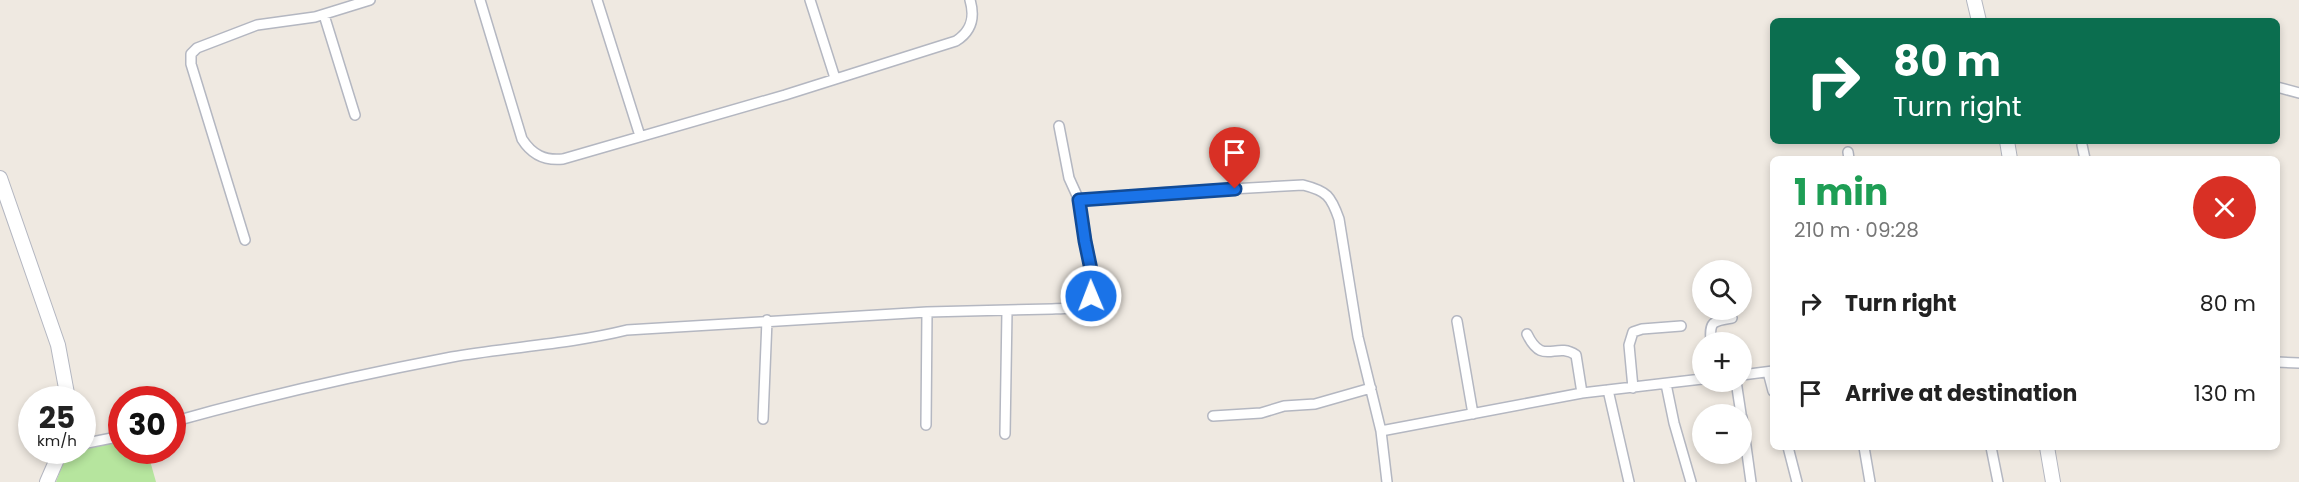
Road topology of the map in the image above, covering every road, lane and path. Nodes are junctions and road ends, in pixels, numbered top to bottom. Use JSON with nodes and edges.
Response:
{"nodes":[{"id":1,"x":370,"y":0,"type":"edge"},
{"id":2,"x":480,"y":0,"type":"edge"},
{"id":3,"x":597,"y":0,"type":"edge"},
{"id":4,"x":810,"y":0,"type":"edge"},
{"id":5,"x":970,"y":0,"type":"edge"},
{"id":6,"x":1974,"y":0,"type":"edge"},
{"id":7,"x":324,"y":15,"type":"junction"},
{"id":8,"x":1978,"y":18,"type":"edge"},
{"id":9,"x":835,"y":78,"type":"junction"},
{"id":10,"x":2280,"y":88,"type":"edge"},
{"id":11,"x":2299,"y":93,"type":"edge"},
{"id":12,"x":355,"y":115,"type":"dead end"},
{"id":13,"x":1059,"y":126,"type":"dead end"},
{"id":14,"x":640,"y":136,"type":"junction"},
{"id":15,"x":2082,"y":145,"type":"dead end"},
{"id":16,"x":2084,"y":156,"type":"edge"},
{"id":17,"x":0,"y":178,"type":"edge"},
{"id":18,"x":1079,"y":200,"type":"junction"},
{"id":19,"x":245,"y":240,"type":"dead end"},
{"id":20,"x":1007,"y":311,"type":"junction"},
{"id":21,"x":927,"y":312,"type":"junction"},
{"id":22,"x":766,"y":320,"type":"junction"},
{"id":23,"x":1722,"y":320,"type":"edge"},
{"id":24,"x":1457,"y":321,"type":"dead end"},
{"id":25,"x":1681,"y":326,"type":"dead end"},
{"id":26,"x":1710,"y":332,"type":"edge"},
{"id":27,"x":1527,"y":334,"type":"dead end"},
{"id":28,"x":2280,"y":362,"type":"edge"},
{"id":29,"x":2299,"y":363,"type":"edge"},
{"id":30,"x":1770,"y":372,"type":"edge"},
{"id":31,"x":1752,"y":374,"type":"edge"},
{"id":32,"x":1692,"y":380,"type":"edge"},
{"id":33,"x":1666,"y":384,"type":"junction"},
{"id":34,"x":66,"y":386,"type":"edge"},
{"id":35,"x":1371,"y":388,"type":"junction"},
{"id":36,"x":1633,"y":388,"type":"junction"},
{"id":37,"x":1608,"y":390,"type":"junction"},
{"id":38,"x":1582,"y":393,"type":"junction"},
{"id":39,"x":1473,"y":414,"type":"junction"},
{"id":40,"x":1213,"y":416,"type":"dead end"},
{"id":41,"x":186,"y":418,"type":"edge"},
{"id":42,"x":763,"y":419,"type":"dead end"},
{"id":43,"x":926,"y":425,"type":"dead end"},
{"id":44,"x":1381,"y":431,"type":"junction"},
{"id":45,"x":1005,"y":434,"type":"dead end"},
{"id":46,"x":1789,"y":450,"type":"edge"},
{"id":47,"x":1865,"y":450,"type":"edge"},
{"id":48,"x":1992,"y":450,"type":"edge"},
{"id":49,"x":2048,"y":450,"type":"edge"},
{"id":50,"x":54,"y":464,"type":"edge"},
{"id":51,"x":1748,"y":464,"type":"edge"},
{"id":52,"x":47,"y":482,"type":"edge"},
{"id":53,"x":1387,"y":482,"type":"edge"},
{"id":54,"x":1629,"y":482,"type":"edge"},
{"id":55,"x":1691,"y":482,"type":"edge"},
{"id":56,"x":1751,"y":482,"type":"edge"},
{"id":57,"x":1797,"y":482,"type":"edge"},
{"id":58,"x":1870,"y":482,"type":"edge"},
{"id":59,"x":1998,"y":482,"type":"edge"},
{"id":60,"x":2053,"y":482,"type":"edge"}],
"edges":[{"from":1,"to":7,"type":"street"},
{"from":2,"to":14,"type":"street"},
{"from":3,"to":14,"type":"street"},
{"from":4,"to":9,"type":"street"},
{"from":5,"to":9,"type":"street"},
{"from":6,"to":8,"type":"main road"},
{"from":7,"to":12,"type":"street"},
{"from":7,"to":19,"type":"street"},
{"from":9,"to":14,"type":"street"},
{"from":10,"to":11,"type":"street"},
{"from":13,"to":18,"type":"street"},
{"from":15,"to":16,"type":"street"},
{"from":17,"to":34,"type":"main road"},
{"from":18,"to":20,"type":"street"},
{"from":18,"to":35,"type":"street"},
{"from":20,"to":21,"type":"street"},
{"from":20,"to":45,"type":"street"},
{"from":21,"to":22,"type":"street"},
{"from":21,"to":43,"type":"street"},
{"from":22,"to":41,"type":"street"},
{"from":22,"to":42,"type":"street"},
{"from":23,"to":26,"type":"street"},
{"from":24,"to":39,"type":"street"},
{"from":25,"to":36,"type":"street"},
{"from":27,"to":38,"type":"street"},
{"from":28,"to":29,"type":"street"},
{"from":30,"to":31,"type":"street"},
{"from":32,"to":33,"type":"street"},
{"from":33,"to":36,"type":"street"},
{"from":33,"to":55,"type":"street"},
{"from":35,"to":40,"type":"street"},
{"from":35,"to":44,"type":"street"},
{"from":36,"to":37,"type":"street"},
{"from":37,"to":38,"type":"street"},
{"from":37,"to":54,"type":"street"},
{"from":38,"to":39,"type":"street"},
{"from":39,"to":44,"type":"street"},
{"from":44,"to":53,"type":"street"},
{"from":46,"to":57,"type":"street"},
{"from":47,"to":58,"type":"street"},
{"from":48,"to":59,"type":"street"},
{"from":49,"to":60,"type":"main road"},
{"from":50,"to":52,"type":"main road"},
{"from":51,"to":56,"type":"street"}]}
